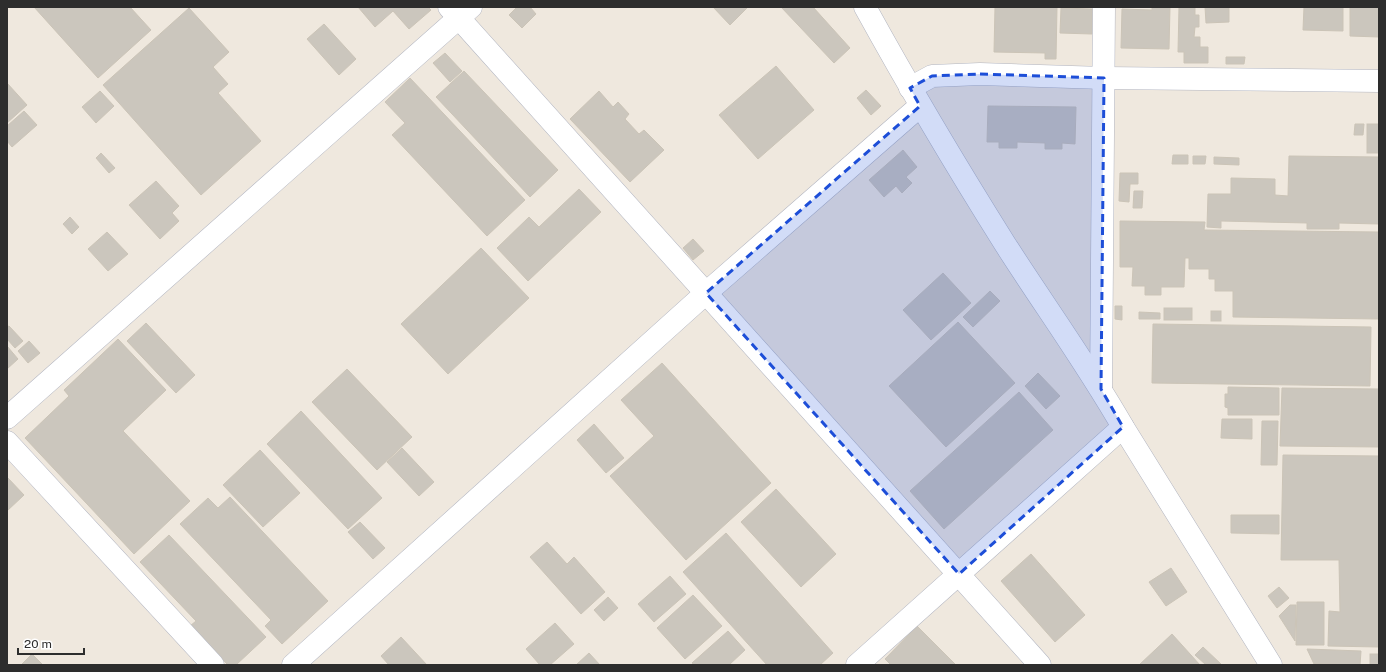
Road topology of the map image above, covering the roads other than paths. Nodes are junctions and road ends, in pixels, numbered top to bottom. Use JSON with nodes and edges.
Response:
{"nodes":[{"id":1,"x":865,"y":7,"type":"edge"},
{"id":2,"x":1104,"y":7,"type":"edge"},
{"id":3,"x":459,"y":11,"type":"edge"},
{"id":4,"x":1104,"y":78,"type":"junction"},
{"id":5,"x":1379,"y":81,"type":"edge"},
{"id":6,"x":915,"y":97,"type":"junction"},
{"id":7,"x":706,"y":293,"type":"junction"},
{"id":8,"x":1101,"y":389,"type":"junction"},
{"id":9,"x":7,"y":418,"type":"edge"},
{"id":10,"x":1123,"y":427,"type":"junction"},
{"id":11,"x":7,"y":442,"type":"edge"},
{"id":12,"x":959,"y":574,"type":"junction"},
{"id":13,"x":214,"y":665,"type":"edge"},
{"id":14,"x":293,"y":665,"type":"edge"},
{"id":15,"x":857,"y":665,"type":"edge"},
{"id":16,"x":1040,"y":665,"type":"edge"},
{"id":17,"x":1271,"y":665,"type":"edge"}],
"edges":[{"from":1,"to":6,"type":"street"},
{"from":2,"to":4,"type":"street"},
{"from":3,"to":7,"type":"street"},
{"from":3,"to":9,"type":"street"},
{"from":4,"to":5,"type":"street"},
{"from":4,"to":6,"type":"street"},
{"from":4,"to":8,"type":"street"},
{"from":6,"to":7,"type":"street"},
{"from":6,"to":8,"type":"street"},
{"from":7,"to":12,"type":"street"},
{"from":7,"to":14,"type":"street"},
{"from":8,"to":10,"type":"street"},
{"from":10,"to":12,"type":"street"},
{"from":10,"to":17,"type":"street"},
{"from":11,"to":13,"type":"street"},
{"from":12,"to":15,"type":"street"},
{"from":12,"to":16,"type":"street"}]}
